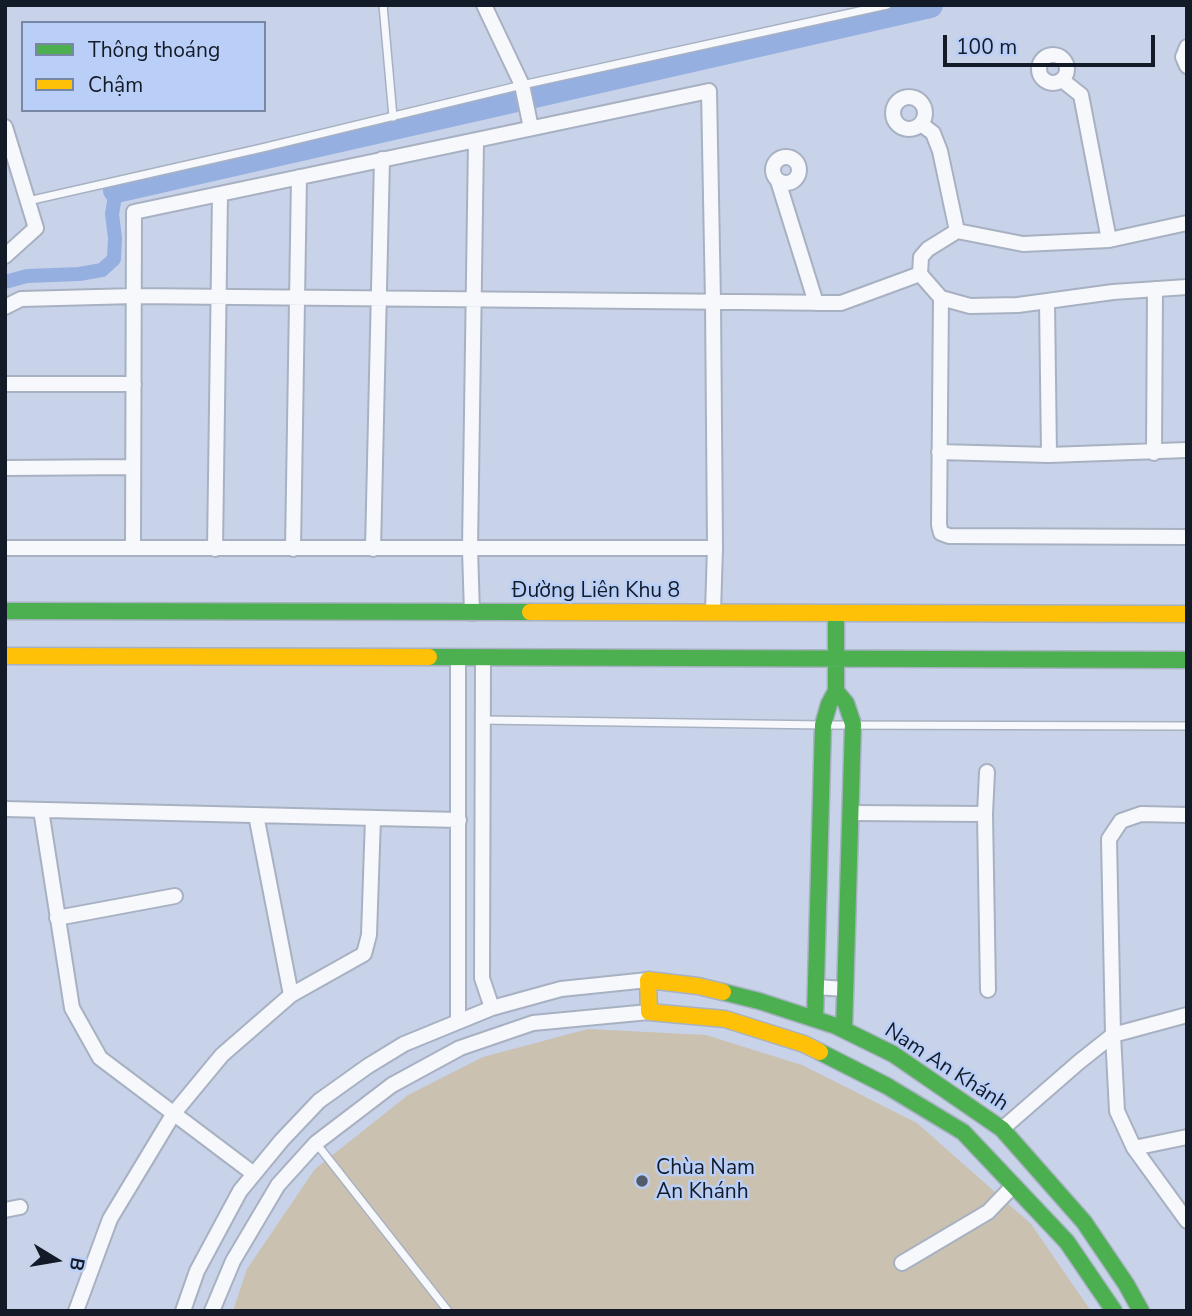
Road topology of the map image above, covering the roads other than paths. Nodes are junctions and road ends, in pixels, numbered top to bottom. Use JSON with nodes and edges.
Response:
{"nodes":[{"id":1,"x":383,"y":5,"type":"edge"},
{"id":2,"x":484,"y":5,"type":"edge"},
{"id":3,"x":887,"y":5,"type":"edge"},
{"id":4,"x":1187,"y":47,"type":"edge"},
{"id":5,"x":1187,"y":66,"type":"edge"},
{"id":6,"x":1062,"y":80,"type":"dead end"},
{"id":7,"x":522,"y":85,"type":"junction"},
{"id":8,"x":393,"y":117,"type":"junction"},
{"id":9,"x":921,"y":124,"type":"dead end"},
{"id":10,"x":5,"y":127,"type":"edge"},
{"id":11,"x":530,"y":128,"type":"junction"},
{"id":12,"x":475,"y":140,"type":"junction"},
{"id":13,"x":382,"y":159,"type":"junction"},
{"id":14,"x":299,"y":177,"type":"junction"},
{"id":15,"x":778,"y":181,"type":"dead end"},
{"id":16,"x":220,"y":194,"type":"junction"},
{"id":17,"x":28,"y":201,"type":"junction"},
{"id":18,"x":1187,"y":223,"type":"edge"},
{"id":19,"x":957,"y":231,"type":"junction"},
{"id":20,"x":1109,"y":240,"type":"junction"},
{"id":21,"x":5,"y":256,"type":"edge"},
{"id":22,"x":920,"y":274,"type":"junction"},
{"id":23,"x":1187,"y":287,"type":"edge"},
{"id":24,"x":1155,"y":289,"type":"junction"},
{"id":25,"x":135,"y":296,"type":"junction"},
{"id":26,"x":220,"y":297,"type":"junction"},
{"id":27,"x":297,"y":298,"type":"junction"},
{"id":28,"x":941,"y":298,"type":"junction"},
{"id":29,"x":378,"y":299,"type":"junction"},
{"id":30,"x":474,"y":299,"type":"junction"},
{"id":31,"x":1047,"y":301,"type":"junction"},
{"id":32,"x":713,"y":302,"type":"junction"},
{"id":33,"x":816,"y":303,"type":"junction"},
{"id":34,"x":5,"y":307,"type":"edge"},
{"id":35,"x":5,"y":384,"type":"edge"},
{"id":36,"x":134,"y":384,"type":"junction"},
{"id":37,"x":1187,"y":450,"type":"edge"},
{"id":38,"x":939,"y":452,"type":"junction"},
{"id":39,"x":1154,"y":453,"type":"junction"},
{"id":40,"x":1049,"y":455,"type":"junction"},
{"id":41,"x":134,"y":467,"type":"junction"},
{"id":42,"x":5,"y":468,"type":"edge"},
{"id":43,"x":1187,"y":537,"type":"edge"},
{"id":44,"x":5,"y":548,"type":"edge"},
{"id":45,"x":133,"y":548,"type":"junction"},
{"id":46,"x":715,"y":548,"type":"junction"},
{"id":47,"x":215,"y":549,"type":"junction"},
{"id":48,"x":293,"y":549,"type":"junction"},
{"id":49,"x":373,"y":549,"type":"junction"},
{"id":50,"x":470,"y":550,"type":"junction"},
{"id":51,"x":5,"y":611,"type":"edge"},
{"id":52,"x":713,"y":612,"type":"junction"},
{"id":53,"x":472,"y":613,"type":"junction"},
{"id":54,"x":836,"y":614,"type":"junction"},
{"id":55,"x":1187,"y":614,"type":"edge"},
{"id":56,"x":5,"y":656,"type":"edge"},
{"id":57,"x":458,"y":658,"type":"junction"},
{"id":58,"x":483,"y":658,"type":"junction"},
{"id":59,"x":836,"y":659,"type":"junction"},
{"id":60,"x":1187,"y":660,"type":"edge"},
{"id":61,"x":836,"y":691,"type":"junction"},
{"id":62,"x":482,"y":720,"type":"junction"},
{"id":63,"x":853,"y":724,"type":"junction"},
{"id":64,"x":823,"y":725,"type":"junction"},
{"id":65,"x":1187,"y":726,"type":"edge"},
{"id":66,"x":987,"y":772,"type":"dead end"},
{"id":67,"x":5,"y":809,"type":"edge"},
{"id":68,"x":41,"y":810,"type":"junction"},
{"id":69,"x":852,"y":813,"type":"junction"},
{"id":70,"x":985,"y":814,"type":"junction"},
{"id":71,"x":256,"y":815,"type":"junction"},
{"id":72,"x":1187,"y":815,"type":"edge"},
{"id":73,"x":373,"y":818,"type":"junction"},
{"id":74,"x":459,"y":820,"type":"junction"},
{"id":75,"x":459,"y":878,"type":"junction"},
{"id":76,"x":482,"y":879,"type":"junction"},
{"id":77,"x":820,"y":883,"type":"junction"},
{"id":78,"x":849,"y":884,"type":"junction"},
{"id":79,"x":175,"y":896,"type":"dead end"},
{"id":80,"x":58,"y":918,"type":"junction"},
{"id":81,"x":648,"y":980,"type":"junction"},
{"id":82,"x":817,"y":987,"type":"junction"},
{"id":83,"x":845,"y":989,"type":"junction"},
{"id":84,"x":988,"y":990,"type":"dead end"},
{"id":85,"x":291,"y":995,"type":"junction"},
{"id":86,"x":492,"y":1007,"type":"junction"},
{"id":87,"x":649,"y":1012,"type":"junction"},
{"id":88,"x":1187,"y":1015,"type":"edge"},
{"id":89,"x":816,"y":1019,"type":"junction"},
{"id":90,"x":458,"y":1021,"type":"junction"},
{"id":91,"x":844,"y":1030,"type":"junction"},
{"id":92,"x":1113,"y":1035,"type":"junction"},
{"id":93,"x":174,"y":1113,"type":"junction"},
{"id":94,"x":1002,"y":1129,"type":"junction"},
{"id":95,"x":1187,"y":1137,"type":"edge"},
{"id":96,"x":316,"y":1143,"type":"junction"},
{"id":97,"x":1134,"y":1148,"type":"junction"},
{"id":98,"x":254,"y":1174,"type":"junction"},
{"id":99,"x":1014,"y":1185,"type":"junction"},
{"id":100,"x":1187,"y":1221,"type":"edge"},
{"id":101,"x":902,"y":1263,"type":"dead end"},
{"id":102,"x":76,"y":1311,"type":"edge"},
{"id":103,"x":183,"y":1311,"type":"edge"},
{"id":104,"x":212,"y":1311,"type":"edge"},
{"id":105,"x":448,"y":1311,"type":"edge"},
{"id":106,"x":1114,"y":1311,"type":"edge"},
{"id":107,"x":1141,"y":1311,"type":"edge"}],
"edges":[{"from":1,"to":8,"type":"lane"},
{"from":2,"to":7,"type":"street"},
{"from":3,"to":7,"type":"lane"},
{"from":4,"to":5,"type":"street"},
{"from":6,"to":20,"type":"street"},
{"from":7,"to":8,"type":"lane"},
{"from":7,"to":11,"type":"street"},
{"from":8,"to":17,"type":"lane"},
{"from":9,"to":19,"type":"street"},
{"from":10,"to":17,"type":"street"},
{"from":11,"to":12,"type":"street"},
{"from":11,"to":32,"type":"street"},
{"from":12,"to":13,"type":"street"},
{"from":12,"to":30,"type":"street"},
{"from":13,"to":14,"type":"street"},
{"from":13,"to":29,"type":"street"},
{"from":14,"to":16,"type":"street"},
{"from":14,"to":27,"type":"street"},
{"from":15,"to":33,"type":"street"},
{"from":16,"to":25,"type":"street"},
{"from":16,"to":26,"type":"street"},
{"from":17,"to":21,"type":"street"},
{"from":18,"to":20,"type":"street"},
{"from":19,"to":20,"type":"street"},
{"from":19,"to":22,"type":"street"},
{"from":22,"to":28,"type":"street"},
{"from":22,"to":33,"type":"street"},
{"from":23,"to":24,"type":"street"},
{"from":24,"to":31,"type":"street"},
{"from":24,"to":39,"type":"street"},
{"from":25,"to":26,"type":"street"},
{"from":25,"to":34,"type":"street"},
{"from":25,"to":36,"type":"street"},
{"from":26,"to":27,"type":"street"},
{"from":26,"to":47,"type":"street"},
{"from":27,"to":29,"type":"street"},
{"from":27,"to":48,"type":"street"},
{"from":28,"to":31,"type":"street"},
{"from":28,"to":38,"type":"street"},
{"from":29,"to":30,"type":"street"},
{"from":29,"to":49,"type":"street"},
{"from":30,"to":32,"type":"street"},
{"from":30,"to":50,"type":"street"},
{"from":31,"to":40,"type":"street"},
{"from":32,"to":33,"type":"street"},
{"from":32,"to":46,"type":"street"},
{"from":35,"to":36,"type":"street"},
{"from":36,"to":41,"type":"street"},
{"from":37,"to":39,"type":"street"},
{"from":38,"to":40,"type":"street"},
{"from":38,"to":43,"type":"street"},
{"from":39,"to":40,"type":"street"},
{"from":41,"to":42,"type":"street"},
{"from":41,"to":45,"type":"street"},
{"from":44,"to":45,"type":"street"},
{"from":45,"to":47,"type":"street"},
{"from":46,"to":50,"type":"street"},
{"from":46,"to":52,"type":"street"},
{"from":47,"to":48,"type":"street"},
{"from":48,"to":49,"type":"street"},
{"from":49,"to":50,"type":"street"},
{"from":50,"to":53,"type":"street"},
{"from":51,"to":53,"type":"street","name":"Đường Liên Khu 8"},
{"from":52,"to":53,"type":"street","name":"Đường Liên Khu 8"},
{"from":52,"to":54,"type":"street","name":"Đường Liên Khu 8"},
{"from":54,"to":55,"type":"street","name":"Đường Liên Khu 8"},
{"from":54,"to":59,"type":"street"},
{"from":56,"to":57,"type":"street"},
{"from":57,"to":58,"type":"street"},
{"from":57,"to":74,"type":"street"},
{"from":58,"to":59,"type":"street"},
{"from":58,"to":62,"type":"street"},
{"from":59,"to":60,"type":"street"},
{"from":59,"to":61,"type":"street"},
{"from":61,"to":63,"type":"street"},
{"from":61,"to":64,"type":"street"},
{"from":62,"to":64,"type":"lane"},
{"from":62,"to":76,"type":"street"},
{"from":63,"to":64,"type":"lane"},
{"from":63,"to":65,"type":"lane"},
{"from":63,"to":69,"type":"street"},
{"from":64,"to":77,"type":"street"},
{"from":66,"to":70,"type":"street"},
{"from":67,"to":68,"type":"street"},
{"from":68,"to":71,"type":"street"},
{"from":68,"to":80,"type":"street"},
{"from":69,"to":70,"type":"street"},
{"from":69,"to":78,"type":"street"},
{"from":70,"to":84,"type":"street"},
{"from":71,"to":73,"type":"street"},
{"from":71,"to":85,"type":"street"},
{"from":72,"to":92,"type":"street"},
{"from":73,"to":74,"type":"street"},
{"from":73,"to":85,"type":"street"},
{"from":74,"to":75,"type":"street"},
{"from":75,"to":76,"type":"street"},
{"from":75,"to":90,"type":"street"},
{"from":76,"to":86,"type":"street"},
{"from":77,"to":78,"type":"street"},
{"from":77,"to":82,"type":"street"},
{"from":78,"to":83,"type":"street"},
{"from":79,"to":80,"type":"street"},
{"from":80,"to":93,"type":"street"},
{"from":81,"to":86,"type":"street"},
{"from":81,"to":87,"type":"street"},
{"from":81,"to":89,"type":"street","name":"Nam An Khánh"},
{"from":82,"to":83,"type":"street"},
{"from":82,"to":89,"type":"street"},
{"from":83,"to":91,"type":"street"},
{"from":85,"to":93,"type":"street"},
{"from":86,"to":90,"type":"street"},
{"from":87,"to":96,"type":"street"},
{"from":87,"to":99,"type":"street"},
{"from":88,"to":92,"type":"street"},
{"from":89,"to":91,"type":"street","name":"Nam An Khánh"},
{"from":90,"to":98,"type":"street"},
{"from":91,"to":94,"type":"street","name":"Nam An Khánh"},
{"from":92,"to":94,"type":"street"},
{"from":92,"to":97,"type":"street"},
{"from":93,"to":98,"type":"street"},
{"from":93,"to":102,"type":"street"},
{"from":94,"to":107,"type":"street","name":"Nam An Khánh"},
{"from":95,"to":97,"type":"street"},
{"from":96,"to":104,"type":"street"},
{"from":96,"to":105,"type":"lane"},
{"from":97,"to":100,"type":"street"},
{"from":98,"to":103,"type":"street"},
{"from":99,"to":101,"type":"street"},
{"from":99,"to":106,"type":"street"}]}
